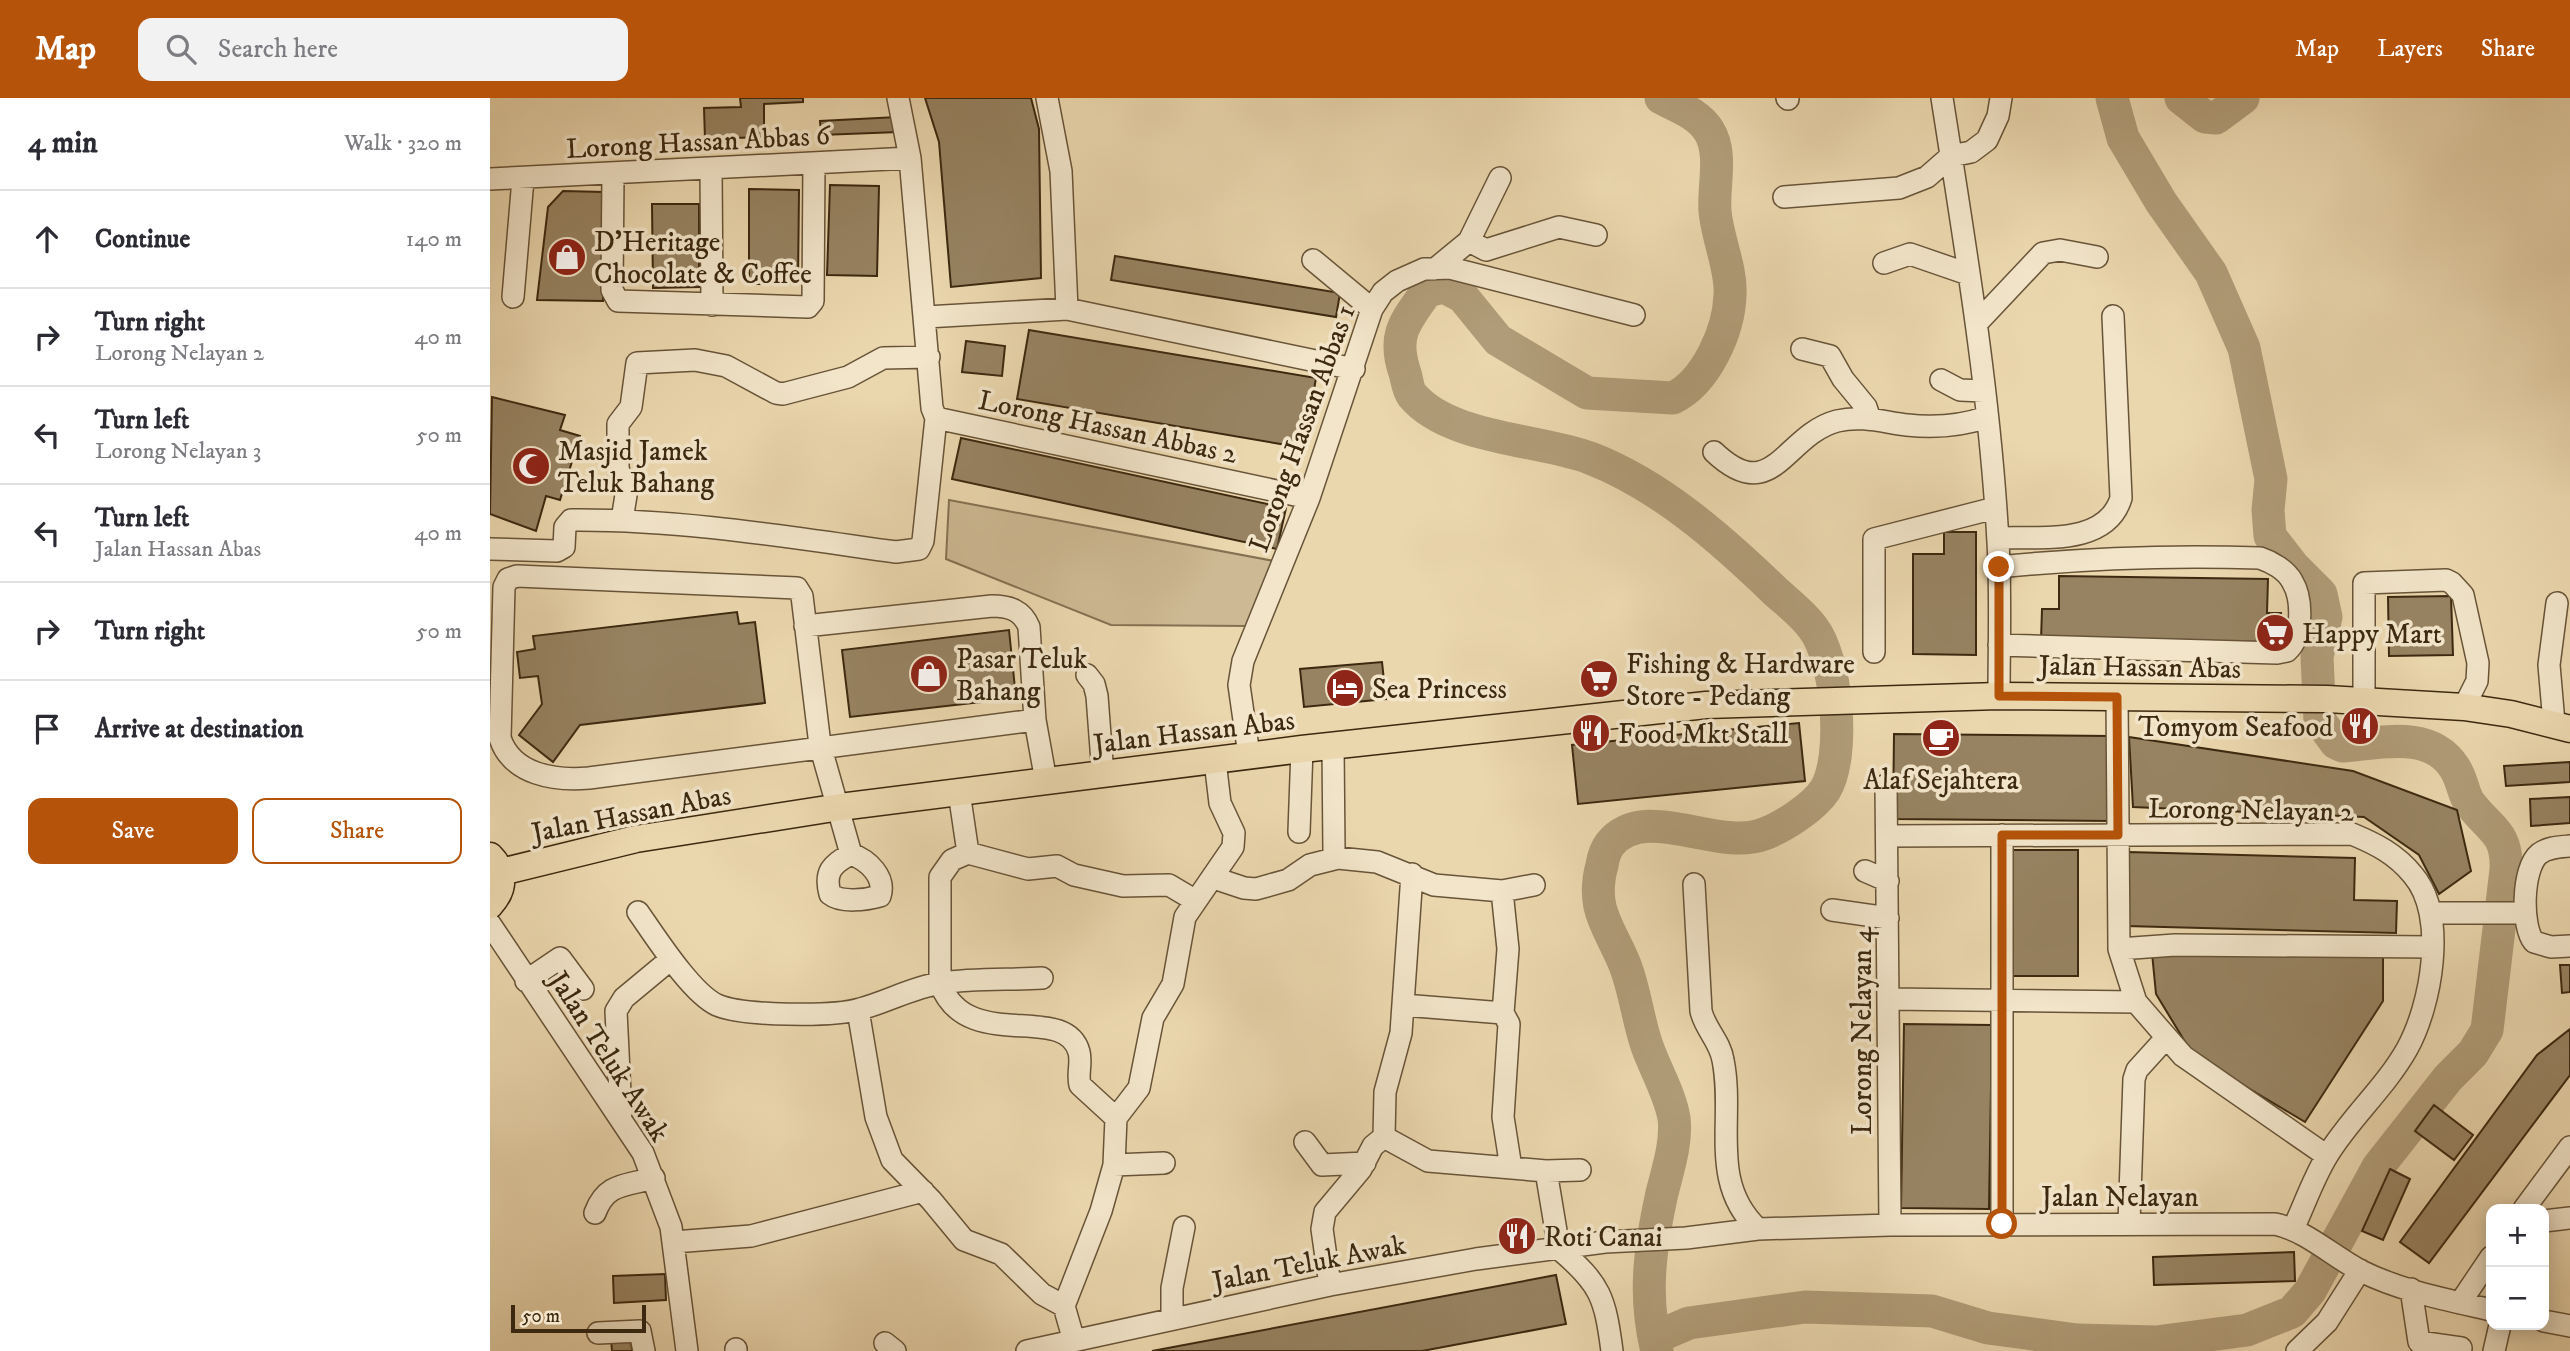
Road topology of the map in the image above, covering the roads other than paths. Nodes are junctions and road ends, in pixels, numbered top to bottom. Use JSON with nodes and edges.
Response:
{"nodes":[{"id":1,"x":898,"y":98,"type":"edge"},
{"id":2,"x":1047,"y":98,"type":"edge"},
{"id":3,"x":1942,"y":98,"type":"edge"},
{"id":4,"x":2001,"y":98,"type":"edge"},
{"id":5,"x":1951,"y":156,"type":"junction"},
{"id":6,"x":910,"y":158,"type":"junction"},
{"id":7,"x":814,"y":163,"type":"junction"},
{"id":8,"x":711,"y":168,"type":"junction"},
{"id":9,"x":613,"y":174,"type":"junction"},
{"id":10,"x":490,"y":178,"type":"edge"},
{"id":11,"x":1500,"y":178,"type":"dead end"},
{"id":12,"x":523,"y":179,"type":"junction"},
{"id":13,"x":1784,"y":197,"type":"dead end"},
{"id":14,"x":1595,"y":235,"type":"dead end"},
{"id":15,"x":1469,"y":241,"type":"junction"},
{"id":16,"x":2098,"y":257,"type":"dead end"},
{"id":17,"x":1314,"y":260,"type":"dead end"},
{"id":18,"x":1884,"y":263,"type":"dead end"},
{"id":19,"x":1435,"y":269,"type":"junction"},
{"id":20,"x":1968,"y":274,"type":"junction"},
{"id":21,"x":513,"y":297,"type":"dead end"},
{"id":22,"x":712,"y":305,"type":"junction"},
{"id":23,"x":1067,"y":309,"type":"junction"},
{"id":24,"x":1372,"y":310,"type":"junction"},
{"id":25,"x":1634,"y":315,"type":"dead end"},
{"id":26,"x":2113,"y":316,"type":"dead end"},
{"id":27,"x":926,"y":317,"type":"junction"},
{"id":28,"x":1977,"y":323,"type":"junction"},
{"id":29,"x":1802,"y":349,"type":"dead end"},
{"id":30,"x":929,"y":357,"type":"junction"},
{"id":31,"x":1354,"y":369,"type":"junction"},
{"id":32,"x":1941,"y":380,"type":"dead end"},
{"id":33,"x":1984,"y":391,"type":"junction"},
{"id":34,"x":1987,"y":417,"type":"junction"},
{"id":35,"x":936,"y":418,"type":"junction"},
{"id":36,"x":1870,"y":419,"type":"junction"},
{"id":37,"x":1714,"y":452,"type":"dead end"},
{"id":38,"x":1310,"y":498,"type":"junction"},
{"id":39,"x":1995,"y":508,"type":"junction"},
{"id":40,"x":622,"y":520,"type":"junction"},
{"id":41,"x":1998,"y":538,"type":"junction"},
{"id":42,"x":490,"y":549,"type":"edge"},
{"id":43,"x":1999,"y":567,"type":"junction"},
{"id":44,"x":2557,"y":603,"type":"dead end"},
{"id":45,"x":805,"y":626,"type":"junction"},
{"id":46,"x":1999,"y":645,"type":"junction"},
{"id":47,"x":1874,"y":652,"type":"dead end"},
{"id":48,"x":1087,"y":675,"type":"dead end"},
{"id":49,"x":1999,"y":696,"type":"junction"},
{"id":50,"x":2117,"y":697,"type":"junction"},
{"id":51,"x":2364,"y":701,"type":"junction"},
{"id":52,"x":2464,"y":707,"type":"junction"},
{"id":53,"x":1035,"y":719,"type":"junction"},
{"id":54,"x":2562,"y":726,"type":"edge"},
{"id":55,"x":820,"y":745,"type":"junction"},
{"id":56,"x":1333,"y":746,"type":"junction"},
{"id":57,"x":1302,"y":749,"type":"junction"},
{"id":58,"x":1249,"y":755,"type":"junction"},
{"id":59,"x":1215,"y":761,"type":"junction"},
{"id":60,"x":1103,"y":775,"type":"junction"},
{"id":61,"x":1046,"y":781,"type":"junction"},
{"id":62,"x":1886,"y":785,"type":"dead end"},
{"id":63,"x":959,"y":792,"type":"junction"},
{"id":64,"x":840,"y":807,"type":"junction"},
{"id":65,"x":1299,"y":832,"type":"dead end"},
{"id":66,"x":2002,"y":835,"type":"junction"},
{"id":67,"x":2118,"y":835,"type":"junction"},
{"id":68,"x":1888,"y":836,"type":"junction"},
{"id":69,"x":2570,"y":846,"type":"edge"},
{"id":70,"x":968,"y":853,"type":"junction"},
{"id":71,"x":851,"y":854,"type":"dead end"},
{"id":72,"x":1338,"y":858,"type":"junction"},
{"id":73,"x":496,"y":864,"type":"edge"},
{"id":74,"x":1865,"y":871,"type":"dead end"},
{"id":75,"x":1412,"y":874,"type":"junction"},
{"id":76,"x":1214,"y":878,"type":"junction"},
{"id":77,"x":1888,"y":881,"type":"junction"},
{"id":78,"x":1694,"y":884,"type":"dead end"},
{"id":79,"x":1534,"y":885,"type":"dead end"},
{"id":80,"x":1502,"y":891,"type":"junction"},
{"id":81,"x":1196,"y":901,"type":"junction"},
{"id":82,"x":490,"y":905,"type":"edge"},
{"id":83,"x":1832,"y":909,"type":"dead end"},
{"id":84,"x":638,"y":912,"type":"dead end"},
{"id":85,"x":2430,"y":913,"type":"junction"},
{"id":86,"x":2508,"y":913,"type":"junction"},
{"id":87,"x":1888,"y":918,"type":"junction"},
{"id":88,"x":490,"y":924,"type":"edge"},
{"id":89,"x":2570,"y":946,"type":"edge"},
{"id":90,"x":2432,"y":947,"type":"junction"},
{"id":91,"x":2119,"y":949,"type":"junction"},
{"id":92,"x":671,"y":959,"type":"junction"},
{"id":93,"x":1042,"y":978,"type":"dead end"},
{"id":94,"x":526,"y":981,"type":"junction"},
{"id":95,"x":940,"y":983,"type":"junction"},
{"id":96,"x":583,"y":989,"type":"dead end"},
{"id":97,"x":1397,"y":992,"type":"junction"},
{"id":98,"x":1889,"y":999,"type":"junction"},
{"id":99,"x":2002,"y":999,"type":"junction"},
{"id":100,"x":2136,"y":1002,"type":"junction"},
{"id":101,"x":858,"y":1010,"type":"junction"},
{"id":102,"x":1503,"y":1013,"type":"junction"},
{"id":103,"x":2166,"y":1038,"type":"junction"},
{"id":104,"x":622,"y":1118,"type":"junction"},
{"id":105,"x":1115,"y":1118,"type":"junction"},
{"id":106,"x":1384,"y":1137,"type":"junction"},
{"id":107,"x":1305,"y":1142,"type":"dead end"},
{"id":108,"x":2570,"y":1147,"type":"edge"},
{"id":109,"x":2327,"y":1156,"type":"junction"},
{"id":110,"x":1164,"y":1163,"type":"dead end"},
{"id":111,"x":1365,"y":1163,"type":"junction"},
{"id":112,"x":1114,"y":1165,"type":"junction"},
{"id":113,"x":1511,"y":1168,"type":"junction"},
{"id":114,"x":1580,"y":1170,"type":"dead end"},
{"id":115,"x":1546,"y":1171,"type":"junction"},
{"id":116,"x":654,"y":1178,"type":"junction"},
{"id":117,"x":923,"y":1191,"type":"junction"},
{"id":118,"x":2529,"y":1204,"type":"edge"},
{"id":119,"x":594,"y":1213,"type":"dead end"},
{"id":120,"x":2570,"y":1218,"type":"edge"},
{"id":121,"x":2549,"y":1220,"type":"edge"},
{"id":122,"x":2129,"y":1223,"type":"junction"},
{"id":123,"x":2002,"y":1224,"type":"junction"},
{"id":124,"x":1889,"y":1225,"type":"junction"},
{"id":125,"x":1184,"y":1227,"type":"dead end"},
{"id":126,"x":1758,"y":1229,"type":"junction"},
{"id":127,"x":2302,"y":1234,"type":"junction"},
{"id":128,"x":674,"y":1242,"type":"junction"},
{"id":129,"x":1605,"y":1242,"type":"joint"},
{"id":130,"x":1559,"y":1249,"type":"junction"},
{"id":131,"x":2486,"y":1264,"type":"edge"},
{"id":132,"x":2353,"y":1265,"type":"junction"},
{"id":133,"x":1330,"y":1285,"type":"junction"},
{"id":134,"x":2411,"y":1289,"type":"junction"},
{"id":135,"x":2460,"y":1303,"type":"junction"},
{"id":136,"x":1064,"y":1306,"type":"junction"},
{"id":137,"x":2486,"y":1309,"type":"edge"},
{"id":138,"x":1172,"y":1319,"type":"junction"},
{"id":139,"x":2549,"y":1322,"type":"edge"},
{"id":140,"x":2570,"y":1326,"type":"edge"},
{"id":141,"x":2499,"y":1330,"type":"edge"},
{"id":142,"x":598,"y":1333,"type":"dead end"},
{"id":143,"x":1074,"y":1341,"type":"junction"},
{"id":144,"x":2461,"y":1348,"type":"dead end"},
{"id":145,"x":1031,"y":1350,"type":"edge"},
{"id":146,"x":644,"y":1351,"type":"edge"},
{"id":147,"x":687,"y":1351,"type":"edge"},
{"id":148,"x":1612,"y":1351,"type":"edge"},
{"id":149,"x":2297,"y":1351,"type":"edge"},
{"id":150,"x":2494,"y":1351,"type":"edge"}],
"edges":[{"from":1,"to":6,"type":"street"},
{"from":2,"to":23,"type":"street"},
{"from":3,"to":5,"type":"street"},
{"from":4,"to":5,"type":"street"},
{"from":5,"to":13,"type":"street"},
{"from":5,"to":20,"type":"street"},
{"from":6,"to":7,"type":"street","name":"Lorong Hassan Abbas 6"},
{"from":6,"to":27,"type":"street"},
{"from":7,"to":8,"type":"street","name":"Lorong Hassan Abbas 6"},
{"from":7,"to":22,"type":"street"},
{"from":8,"to":9,"type":"street","name":"Lorong Hassan Abbas 6"},
{"from":8,"to":22,"type":"street"},
{"from":9,"to":12,"type":"street","name":"Lorong Hassan Abbas 6"},
{"from":9,"to":22,"type":"street"},
{"from":10,"to":12,"type":"street","name":"Lorong Hassan Abbas 6"},
{"from":11,"to":15,"type":"street"},
{"from":12,"to":21,"type":"street"},
{"from":14,"to":15,"type":"street"},
{"from":15,"to":19,"type":"street"},
{"from":16,"to":28,"type":"street"},
{"from":17,"to":24,"type":"street"},
{"from":18,"to":20,"type":"street"},
{"from":19,"to":24,"type":"street","name":"Lorong Hassan Abbas 1"},
{"from":19,"to":25,"type":"street","name":"Lorong Hassan Abbas 1"},
{"from":20,"to":28,"type":"street"},
{"from":23,"to":27,"type":"street"},
{"from":23,"to":31,"type":"street"},
{"from":24,"to":31,"type":"street","name":"Lorong Hassan Abbas 1"},
{"from":26,"to":41,"type":"street"},
{"from":27,"to":30,"type":"street"},
{"from":28,"to":33,"type":"street"},
{"from":29,"to":36,"type":"street"},
{"from":30,"to":35,"type":"street"},
{"from":30,"to":40,"type":"street"},
{"from":31,"to":38,"type":"street","name":"Lorong Hassan Abbas 1"},
{"from":32,"to":33,"type":"street"},
{"from":33,"to":34,"type":"street"},
{"from":34,"to":36,"type":"street"},
{"from":34,"to":39,"type":"street"},
{"from":35,"to":38,"type":"street","name":"Lorong Hassan Abbas 2"},
{"from":35,"to":40,"type":"street"},
{"from":36,"to":37,"type":"street"},
{"from":38,"to":58,"type":"street","name":"Lorong Hassan Abbas 1"},
{"from":39,"to":41,"type":"street"},
{"from":39,"to":47,"type":"street"},
{"from":40,"to":42,"type":"street"},
{"from":41,"to":43,"type":"street"},
{"from":43,"to":46,"type":"street"},
{"from":43,"to":46,"type":"street"},
{"from":44,"to":54,"type":"street"},
{"from":45,"to":53,"type":"street"},
{"from":45,"to":55,"type":"street"},
{"from":45,"to":55,"type":"street"},
{"from":46,"to":49,"type":"street"},
{"from":48,"to":60,"type":"street"},
{"from":49,"to":50,"type":"main road","name":"Jalan Hassan Abas"},
{"from":49,"to":56,"type":"main road","name":"Jalan Hassan Abas"},
{"from":50,"to":51,"type":"main road","name":"Jalan Hassan Abas"},
{"from":50,"to":67,"type":"street"},
{"from":51,"to":52,"type":"main road","name":"Jalan Hassan Abas"},
{"from":51,"to":52,"type":"street"},
{"from":52,"to":54,"type":"main road","name":"Jalan Hassan Abas"},
{"from":53,"to":55,"type":"street"},
{"from":53,"to":61,"type":"street"},
{"from":55,"to":64,"type":"street"},
{"from":56,"to":57,"type":"main road","name":"Jalan Hassan Abas"},
{"from":56,"to":72,"type":"street"},
{"from":57,"to":58,"type":"main road","name":"Jalan Hassan Abas"},
{"from":57,"to":65,"type":"street"},
{"from":58,"to":59,"type":"main road","name":"Jalan Hassan Abas"},
{"from":59,"to":60,"type":"main road","name":"Jalan Hassan Abas"},
{"from":59,"to":76,"type":"street"},
{"from":60,"to":61,"type":"main road","name":"Jalan Hassan Abas"},
{"from":61,"to":63,"type":"main road","name":"Jalan Hassan Abas"},
{"from":62,"to":68,"type":"street","name":"Lorong Nelayan 4"},
{"from":63,"to":64,"type":"main road","name":"Jalan Hassan Abas"},
{"from":63,"to":70,"type":"street"},
{"from":64,"to":71,"type":"street"},
{"from":64,"to":73,"type":"main road","name":"Jalan Hassan Abas"},
{"from":66,"to":67,"type":"street","name":"Lorong Nelayan 2"},
{"from":66,"to":68,"type":"street","name":"Lorong Nelayan 2"},
{"from":66,"to":99,"type":"street"},
{"from":67,"to":85,"type":"street","name":"Lorong Nelayan 2"},
{"from":67,"to":91,"type":"street"},
{"from":68,"to":77,"type":"street","name":"Lorong Nelayan 4"},
{"from":69,"to":86,"type":"street"},
{"from":70,"to":81,"type":"street"},
{"from":70,"to":95,"type":"street"},
{"from":72,"to":75,"type":"street"},
{"from":72,"to":76,"type":"street"},
{"from":73,"to":82,"type":"main road"},
{"from":74,"to":77,"type":"street"},
{"from":75,"to":80,"type":"street"},
{"from":75,"to":97,"type":"street"},
{"from":76,"to":81,"type":"street"},
{"from":77,"to":87,"type":"street","name":"Lorong Nelayan 4"},
{"from":78,"to":126,"type":"street"},
{"from":79,"to":80,"type":"street"},
{"from":80,"to":102,"type":"street"},
{"from":81,"to":105,"type":"street"},
{"from":83,"to":87,"type":"street"},
{"from":84,"to":92,"type":"street"},
{"from":85,"to":86,"type":"street"},
{"from":85,"to":90,"type":"street","name":"Lorong Nelayan 2"},
{"from":86,"to":89,"type":"street"},
{"from":87,"to":98,"type":"street","name":"Lorong Nelayan 4"},
{"from":88,"to":94,"type":"street","name":"Jalan Teluk Awak"},
{"from":90,"to":91,"type":"street"},
{"from":90,"to":109,"type":"street","name":"Lorong Nelayan 2"},
{"from":91,"to":100,"type":"street"},
{"from":92,"to":101,"type":"street"},
{"from":92,"to":104,"type":"street"},
{"from":93,"to":95,"type":"street"},
{"from":94,"to":96,"type":"street"},
{"from":94,"to":104,"type":"street","name":"Jalan Teluk Awak"},
{"from":95,"to":101,"type":"street"},
{"from":95,"to":105,"type":"street"},
{"from":97,"to":102,"type":"street"},
{"from":97,"to":106,"type":"street"},
{"from":98,"to":99,"type":"street"},
{"from":98,"to":124,"type":"street","name":"Lorong Nelayan 4"},
{"from":99,"to":100,"type":"street"},
{"from":99,"to":123,"type":"street"},
{"from":100,"to":103,"type":"street"},
{"from":101,"to":117,"type":"street"},
{"from":102,"to":113,"type":"street"},
{"from":103,"to":109,"type":"street"},
{"from":103,"to":122,"type":"street"},
{"from":104,"to":116,"type":"street","name":"Jalan Teluk Awak"},
{"from":105,"to":112,"type":"street"},
{"from":106,"to":111,"type":"street"},
{"from":106,"to":113,"type":"street"},
{"from":107,"to":111,"type":"street"},
{"from":108,"to":118,"type":"street"},
{"from":109,"to":127,"type":"street","name":"Lorong Nelayan 2"},
{"from":110,"to":112,"type":"street"},
{"from":111,"to":133,"type":"street"},
{"from":112,"to":136,"type":"street"},
{"from":113,"to":115,"type":"street"},
{"from":114,"to":115,"type":"street"},
{"from":115,"to":130,"type":"street"},
{"from":116,"to":119,"type":"street"},
{"from":116,"to":128,"type":"street","name":"Jalan Teluk Awak"},
{"from":117,"to":128,"type":"street"},
{"from":117,"to":136,"type":"street"},
{"from":120,"to":121,"type":"street"},
{"from":122,"to":123,"type":"street","name":"Jalan Nelayan"},
{"from":122,"to":127,"type":"street","name":"Jalan Nelayan"},
{"from":123,"to":124,"type":"street","name":"Jalan Nelayan"},
{"from":124,"to":126,"type":"street","name":"Jalan Nelayan"},
{"from":125,"to":138,"type":"street"},
{"from":126,"to":129,"type":"street","name":"Jalan Nelayan"},
{"from":127,"to":132,"type":"street","name":"Jalan Nelayan"},
{"from":128,"to":147,"type":"street","name":"Jalan Teluk Awak"},
{"from":129,"to":130,"type":"street","name":"Jalan Teluk Awak"},
{"from":130,"to":133,"type":"street","name":"Jalan Teluk Awak"},
{"from":130,"to":148,"type":"street"},
{"from":131,"to":135,"type":"street"},
{"from":132,"to":134,"type":"street","name":"Jalan Nelayan"},
{"from":132,"to":149,"type":"street"},
{"from":133,"to":138,"type":"street","name":"Jalan Teluk Awak"},
{"from":134,"to":135,"type":"street","name":"Jalan Nelayan"},
{"from":134,"to":144,"type":"street"},
{"from":135,"to":137,"type":"street","name":"Jalan Nelayan"},
{"from":136,"to":143,"type":"street"},
{"from":138,"to":143,"type":"street","name":"Jalan Teluk Awak"},
{"from":139,"to":140,"type":"street"},
{"from":141,"to":150,"type":"street"},
{"from":142,"to":146,"type":"street"},
{"from":143,"to":145,"type":"street","name":"Jalan Teluk Awak"}]}
